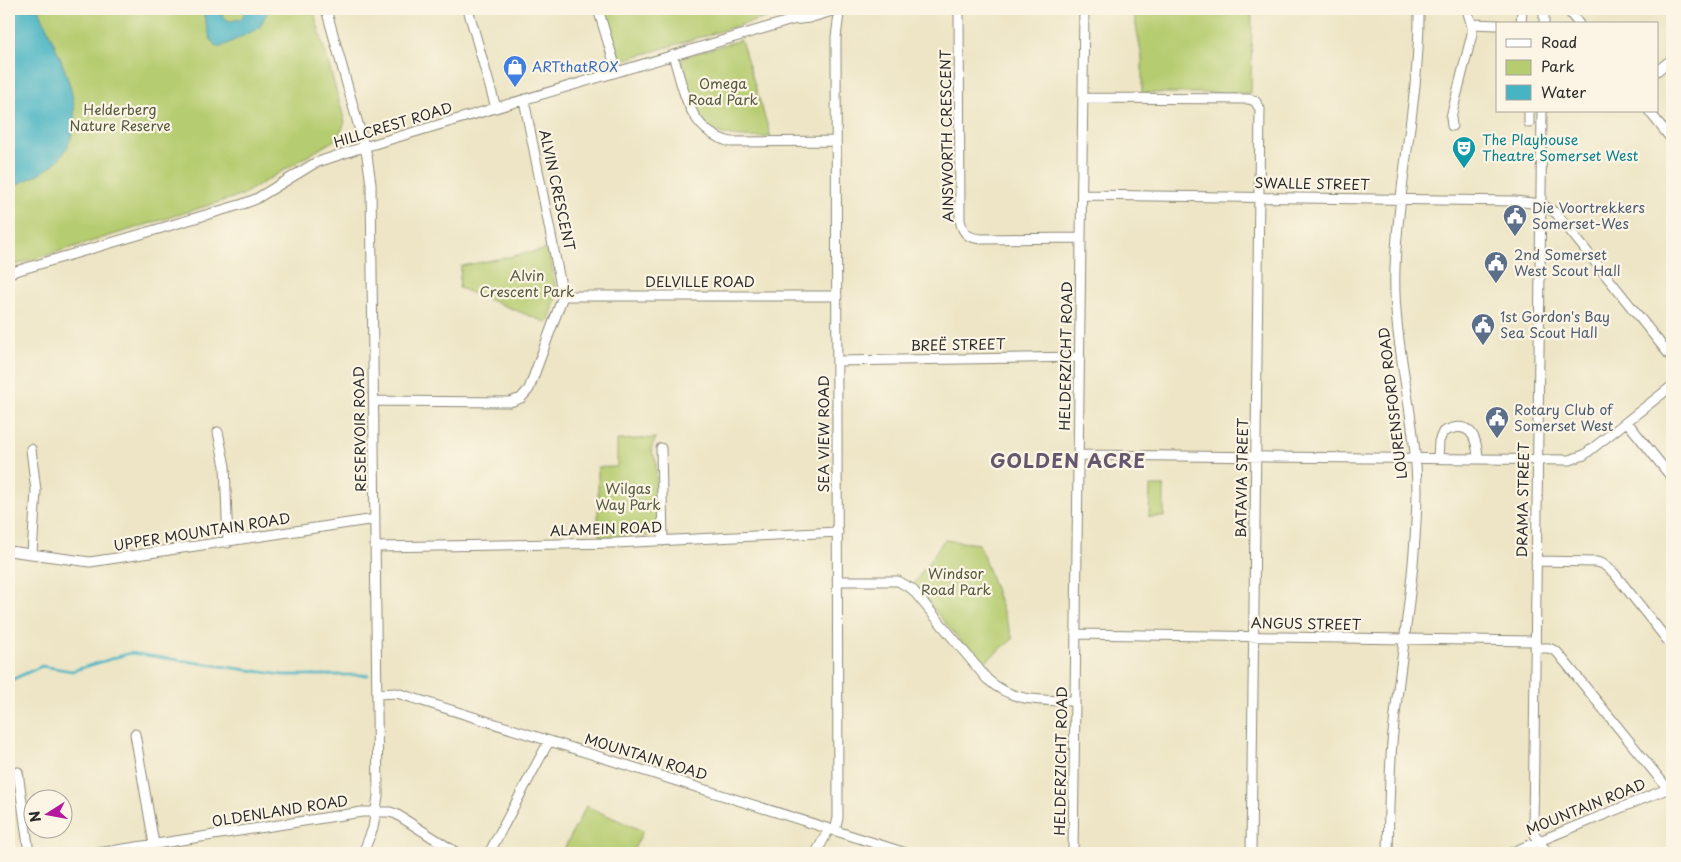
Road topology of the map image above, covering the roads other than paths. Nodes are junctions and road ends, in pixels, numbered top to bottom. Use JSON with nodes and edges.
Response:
{"nodes":[{"id":1,"x":326,"y":9,"type":"edge"},
{"id":2,"x":468,"y":9,"type":"edge"},
{"id":3,"x":598,"y":9,"type":"edge"},
{"id":4,"x":816,"y":9,"type":"edge"},
{"id":5,"x":959,"y":9,"type":"edge"},
{"id":6,"x":1084,"y":9,"type":"edge"},
{"id":7,"x":1419,"y":9,"type":"edge"},
{"id":8,"x":1467,"y":9,"type":"edge"},
{"id":9,"x":1522,"y":9,"type":"edge"},
{"id":10,"x":1544,"y":9,"type":"edge"},
{"id":11,"x":1567,"y":9,"type":"edge"},
{"id":12,"x":834,"y":12,"type":"edge"},
{"id":13,"x":792,"y":20,"type":"junction"},
{"id":14,"x":1521,"y":22,"type":"edge"},
{"id":15,"x":1544,"y":22,"type":"edge"},
{"id":16,"x":1577,"y":22,"type":"edge"},
{"id":17,"x":1472,"y":24,"type":"junction"},
{"id":18,"x":1496,"y":25,"type":"edge"},
{"id":19,"x":673,"y":55,"type":"junction"},
{"id":20,"x":1672,"y":59,"type":"edge"},
{"id":21,"x":1658,"y":69,"type":"edge"},
{"id":22,"x":617,"y":72,"type":"junction"},
{"id":23,"x":1083,"y":98,"type":"junction"},
{"id":24,"x":524,"y":100,"type":"junction"},
{"id":25,"x":496,"y":108,"type":"junction"},
{"id":26,"x":1529,"y":112,"type":"edge"},
{"id":27,"x":1542,"y":112,"type":"edge"},
{"id":28,"x":1651,"y":112,"type":"edge"},
{"id":29,"x":1529,"y":124,"type":"dead end"},
{"id":30,"x":1452,"y":126,"type":"dead end"},
{"id":31,"x":1672,"y":140,"type":"edge"},
{"id":32,"x":836,"y":141,"type":"junction"},
{"id":33,"x":365,"y":148,"type":"junction"},
{"id":34,"x":1082,"y":195,"type":"junction"},
{"id":35,"x":1259,"y":196,"type":"junction"},
{"id":36,"x":1401,"y":199,"type":"junction"},
{"id":37,"x":1541,"y":204,"type":"junction"},
{"id":38,"x":1081,"y":238,"type":"junction"},
{"id":39,"x":9,"y":273,"type":"edge"},
{"id":40,"x":564,"y":296,"type":"junction"},
{"id":41,"x":837,"y":296,"type":"junction"},
{"id":42,"x":1080,"y":357,"type":"junction"},
{"id":43,"x":1672,"y":358,"type":"edge"},
{"id":44,"x":837,"y":361,"type":"junction"},
{"id":45,"x":1672,"y":386,"type":"edge"},
{"id":46,"x":374,"y":401,"type":"junction"},
{"id":47,"x":1627,"y":422,"type":"junction"},
{"id":48,"x":218,"y":432,"type":"dead end"},
{"id":49,"x":661,"y":448,"type":"dead end"},
{"id":50,"x":31,"y":449,"type":"dead end"},
{"id":51,"x":1079,"y":455,"type":"junction"},
{"id":52,"x":1256,"y":458,"type":"junction"},
{"id":53,"x":1415,"y":458,"type":"junction"},
{"id":54,"x":1438,"y":458,"type":"junction"},
{"id":55,"x":1478,"y":459,"type":"junction"},
{"id":56,"x":1538,"y":460,"type":"junction"},
{"id":57,"x":1672,"y":478,"type":"edge"},
{"id":58,"x":375,"y":519,"type":"junction"},
{"id":59,"x":838,"y":532,"type":"junction"},
{"id":60,"x":663,"y":541,"type":"junction"},
{"id":61,"x":228,"y":543,"type":"junction"},
{"id":62,"x":375,"y":547,"type":"junction"},
{"id":63,"x":9,"y":551,"type":"edge"},
{"id":64,"x":32,"y":554,"type":"junction"},
{"id":65,"x":1536,"y":561,"type":"junction"},
{"id":66,"x":838,"y":581,"type":"junction"},
{"id":67,"x":1076,"y":634,"type":"junction"},
{"id":68,"x":1254,"y":638,"type":"junction"},
{"id":69,"x":1406,"y":639,"type":"junction"},
{"id":70,"x":1535,"y":645,"type":"junction"},
{"id":71,"x":1672,"y":646,"type":"edge"},
{"id":72,"x":377,"y":694,"type":"junction"},
{"id":73,"x":1075,"y":701,"type":"junction"},
{"id":74,"x":135,"y":734,"type":"dead end"},
{"id":75,"x":549,"y":741,"type":"junction"},
{"id":76,"x":18,"y":772,"type":"dead end"},
{"id":77,"x":1670,"y":788,"type":"edge"},
{"id":78,"x":376,"y":812,"type":"junction"},
{"id":79,"x":832,"y":830,"type":"junction"},
{"id":80,"x":1538,"y":842,"type":"junction"},
{"id":81,"x":154,"y":844,"type":"junction"},
{"id":82,"x":29,"y":853,"type":"edge"},
{"id":83,"x":98,"y":853,"type":"edge"},
{"id":84,"x":363,"y":853,"type":"edge"},
{"id":85,"x":456,"y":853,"type":"edge"},
{"id":86,"x":489,"y":853,"type":"edge"},
{"id":87,"x":816,"y":853,"type":"edge"},
{"id":88,"x":906,"y":853,"type":"edge"},
{"id":89,"x":1073,"y":853,"type":"edge"},
{"id":90,"x":1251,"y":853,"type":"edge"},
{"id":91,"x":1388,"y":853,"type":"edge"},
{"id":92,"x":1510,"y":853,"type":"edge"},
{"id":93,"x":1549,"y":853,"type":"edge"}],
"edges":[{"from":1,"to":33,"type":"street","name":"RESERVOIR ROAD"},
{"from":2,"to":25,"type":"street"},
{"from":3,"to":22,"type":"street"},
{"from":4,"to":13,"type":"street","name":"HILLCREST ROAD"},
{"from":5,"to":38,"type":"street","name":"AINSWORTH CRESCENT"},
{"from":6,"to":23,"type":"street","name":"HELDERZICHT ROAD"},
{"from":7,"to":36,"type":"street","name":"LOURENSFORD ROAD"},
{"from":8,"to":17,"type":"street"},
{"from":9,"to":14,"type":"street"},
{"from":10,"to":15,"type":"street"},
{"from":11,"to":16,"type":"street"},
{"from":12,"to":13,"type":"street","name":"HILLCREST ROAD"},
{"from":12,"to":32,"type":"street","name":"SEA VIEW ROAD"},
{"from":13,"to":19,"type":"street","name":"HILLCREST ROAD"},
{"from":17,"to":18,"type":"street"},
{"from":17,"to":30,"type":"street"},
{"from":19,"to":22,"type":"street","name":"HILLCREST ROAD"},
{"from":19,"to":32,"type":"street"},
{"from":20,"to":21,"type":"street"},
{"from":22,"to":24,"type":"street","name":"HILLCREST ROAD"},
{"from":23,"to":34,"type":"street","name":"HELDERZICHT ROAD"},
{"from":23,"to":35,"type":"street","name":"BATAVIA STREET"},
{"from":24,"to":25,"type":"street","name":"HILLCREST ROAD"},
{"from":24,"to":40,"type":"street","name":"ALVIN CRESCENT"},
{"from":25,"to":33,"type":"street","name":"HILLCREST ROAD"},
{"from":26,"to":29,"type":"street"},
{"from":27,"to":37,"type":"street","name":"DRAMA STREET"},
{"from":28,"to":31,"type":"street"},
{"from":32,"to":41,"type":"street","name":"SEA VIEW ROAD"},
{"from":33,"to":39,"type":"street","name":"HILLCREST ROAD"},
{"from":33,"to":46,"type":"street","name":"RESERVOIR ROAD"},
{"from":34,"to":35,"type":"street","name":"SWALLE STREET"},
{"from":34,"to":38,"type":"street","name":"HELDERZICHT ROAD"},
{"from":35,"to":36,"type":"street","name":"SWALLE STREET"},
{"from":35,"to":52,"type":"street","name":"BATAVIA STREET"},
{"from":36,"to":37,"type":"street","name":"SWALLE STREET"},
{"from":36,"to":53,"type":"street","name":"LOURENSFORD ROAD"},
{"from":37,"to":43,"type":"street"},
{"from":37,"to":56,"type":"street","name":"DRAMA STREET"},
{"from":38,"to":42,"type":"street","name":"HELDERZICHT ROAD"},
{"from":40,"to":41,"type":"street","name":"DELVILLE ROAD"},
{"from":40,"to":46,"type":"street"},
{"from":41,"to":44,"type":"street","name":"SEA VIEW ROAD"},
{"from":42,"to":44,"type":"street","name":"BREË STREET"},
{"from":42,"to":51,"type":"street","name":"HELDERZICHT ROAD"},
{"from":44,"to":59,"type":"street","name":"SEA VIEW ROAD"},
{"from":45,"to":47,"type":"street"},
{"from":46,"to":58,"type":"street","name":"RESERVOIR ROAD"},
{"from":47,"to":56,"type":"street"},
{"from":47,"to":57,"type":"street"},
{"from":48,"to":61,"type":"street"},
{"from":49,"to":60,"type":"street"},
{"from":50,"to":64,"type":"street"},
{"from":51,"to":52,"type":"street"},
{"from":51,"to":67,"type":"street","name":"HELDERZICHT ROAD"},
{"from":52,"to":53,"type":"street"},
{"from":52,"to":68,"type":"street","name":"BATAVIA STREET"},
{"from":53,"to":54,"type":"street"},
{"from":53,"to":69,"type":"street","name":"LOURENSFORD ROAD"},
{"from":54,"to":55,"type":"street"},
{"from":54,"to":55,"type":"street"},
{"from":55,"to":56,"type":"street"},
{"from":56,"to":65,"type":"street","name":"DRAMA STREET"},
{"from":58,"to":61,"type":"street","name":"UPPER MOUNTAIN ROAD"},
{"from":58,"to":62,"type":"street","name":"RESERVOIR ROAD"},
{"from":59,"to":60,"type":"street","name":"ALAMEIN ROAD"},
{"from":59,"to":66,"type":"street","name":"SEA VIEW ROAD"},
{"from":60,"to":62,"type":"street","name":"ALAMEIN ROAD"},
{"from":61,"to":64,"type":"street","name":"UPPER MOUNTAIN ROAD"},
{"from":62,"to":72,"type":"street","name":"RESERVOIR ROAD"},
{"from":63,"to":64,"type":"street","name":"UPPER MOUNTAIN ROAD"},
{"from":65,"to":70,"type":"street","name":"DRAMA STREET"},
{"from":65,"to":71,"type":"street"},
{"from":66,"to":73,"type":"street"},
{"from":66,"to":79,"type":"street","name":"SEA VIEW ROAD"},
{"from":67,"to":68,"type":"street","name":"ANGUS STREET"},
{"from":67,"to":73,"type":"street","name":"HELDERZICHT ROAD"},
{"from":68,"to":69,"type":"street","name":"ANGUS STREET"},
{"from":68,"to":90,"type":"street","name":"BATAVIA STREET"},
{"from":69,"to":70,"type":"street","name":"ANGUS STREET"},
{"from":69,"to":91,"type":"street","name":"LOURENSFORD ROAD"},
{"from":70,"to":77,"type":"street","name":"ANGUS STREET"},
{"from":70,"to":80,"type":"street","name":"DRAMA STREET"},
{"from":72,"to":75,"type":"street","name":"MOUNTAIN ROAD"},
{"from":72,"to":78,"type":"street","name":"RESERVOIR ROAD"},
{"from":73,"to":89,"type":"street","name":"HELDERZICHT ROAD"},
{"from":74,"to":81,"type":"street"},
{"from":75,"to":79,"type":"street","name":"MOUNTAIN ROAD"},
{"from":75,"to":86,"type":"street"},
{"from":76,"to":82,"type":"street"},
{"from":77,"to":80,"type":"street","name":"MOUNTAIN ROAD"},
{"from":78,"to":81,"type":"street","name":"OLDENLAND ROAD"},
{"from":78,"to":84,"type":"street","name":"RESERVOIR ROAD"},
{"from":78,"to":85,"type":"street","name":"OLDENLAND ROAD"},
{"from":79,"to":87,"type":"street","name":"SEA VIEW ROAD"},
{"from":79,"to":88,"type":"street","name":"MOUNTAIN ROAD"},
{"from":80,"to":92,"type":"street","name":"MOUNTAIN ROAD"},
{"from":80,"to":93,"type":"street"},
{"from":81,"to":83,"type":"street","name":"OLDENLAND ROAD"}]}
